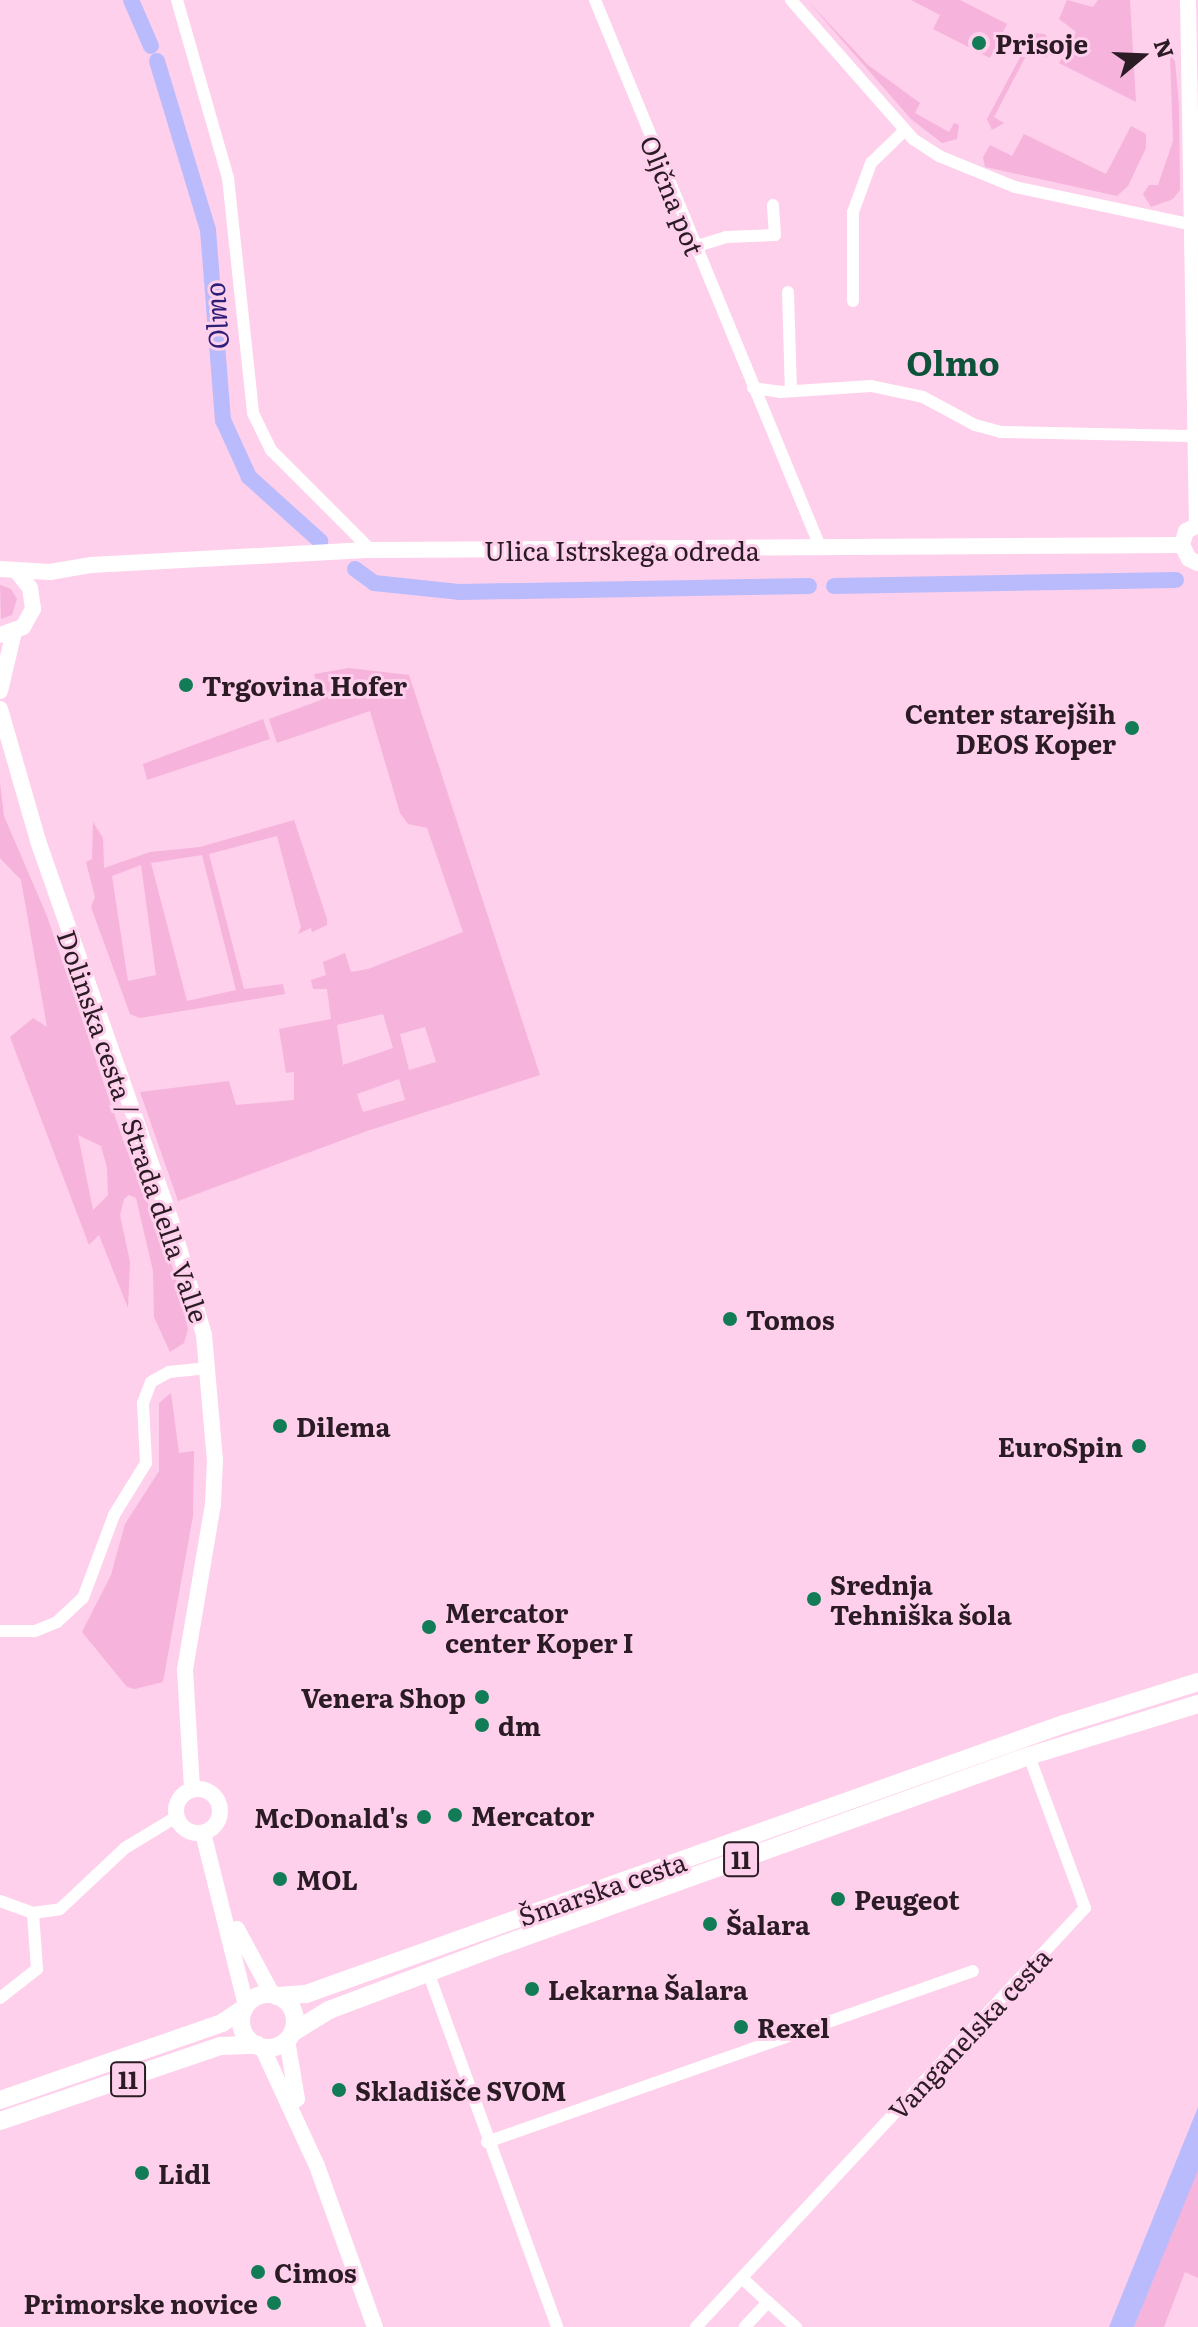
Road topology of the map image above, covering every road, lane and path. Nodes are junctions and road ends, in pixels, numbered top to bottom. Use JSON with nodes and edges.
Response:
{"nodes":[{"id":1,"x":177,"y":0,"type":"edge"},
{"id":2,"x":595,"y":0,"type":"edge"},
{"id":3,"x":791,"y":0,"type":"edge"},
{"id":4,"x":1188,"y":0,"type":"edge"},
{"id":5,"x":905,"y":130,"type":"junction"},
{"id":6,"x":773,"y":205,"type":"dead end"},
{"id":7,"x":1194,"y":225,"type":"junction"},
{"id":8,"x":694,"y":247,"type":"junction"},
{"id":9,"x":788,"y":292,"type":"dead end"},
{"id":10,"x":853,"y":301,"type":"dead end"},
{"id":11,"x":753,"y":388,"type":"junction"},
{"id":12,"x":791,"y":391,"type":"junction"},
{"id":13,"x":1187,"y":436,"type":"dead end"},
{"id":14,"x":1198,"y":524,"type":"edge"},
{"id":15,"x":1182,"y":545,"type":"junction"},
{"id":16,"x":821,"y":549,"type":"junction"},
{"id":17,"x":371,"y":550,"type":"junction"},
{"id":18,"x":1198,"y":563,"type":"edge"},
{"id":19,"x":8,"y":570,"type":"edge"},
{"id":20,"x":63,"y":571,"type":"junction"},
{"id":21,"x":34,"y":597,"type":"junction"},
{"id":22,"x":7,"y":634,"type":"edge"},
{"id":23,"x":0,"y":691,"type":"edge"},
{"id":24,"x":0,"y":709,"type":"edge"},
{"id":25,"x":208,"y":1368,"type":"junction"},
{"id":26,"x":0,"y":1631,"type":"edge"},
{"id":27,"x":1198,"y":1682,"type":"edge"},
{"id":28,"x":1198,"y":1704,"type":"edge"},
{"id":29,"x":1029,"y":1756,"type":"junction"},
{"id":30,"x":192,"y":1789,"type":"junction"},
{"id":31,"x":176,"y":1817,"type":"junction"},
{"id":32,"x":203,"y":1833,"type":"junction"},
{"id":33,"x":217,"y":1884,"type":"junction"},
{"id":34,"x":0,"y":1901,"type":"edge"},
{"id":35,"x":33,"y":1913,"type":"junction"},
{"id":36,"x":973,"y":1971,"type":"dead end"},
{"id":37,"x":428,"y":1972,"type":"junction"},
{"id":38,"x":274,"y":1995,"type":"junction"},
{"id":39,"x":0,"y":1998,"type":"edge"},
{"id":40,"x":245,"y":2007,"type":"junction"},
{"id":41,"x":290,"y":2037,"type":"junction"},
{"id":42,"x":259,"y":2046,"type":"junction"},
{"id":43,"x":0,"y":2100,"type":"edge"},
{"id":44,"x":0,"y":2121,"type":"edge"},
{"id":45,"x":487,"y":2142,"type":"junction"},
{"id":46,"x":317,"y":2166,"type":"junction"},
{"id":47,"x":742,"y":2278,"type":"junction"},
{"id":48,"x":768,"y":2302,"type":"junction"},
{"id":49,"x":375,"y":2327,"type":"edge"},
{"id":50,"x":557,"y":2327,"type":"edge"},
{"id":51,"x":696,"y":2327,"type":"edge"},
{"id":52,"x":745,"y":2327,"type":"edge"},
{"id":53,"x":796,"y":2327,"type":"edge"}],
"edges":[{"from":1,"to":17,"type":"street"},
{"from":2,"to":8,"type":"street","name":"Oljčna pot"},
{"from":3,"to":5,"type":"street"},
{"from":4,"to":7,"type":"street"},
{"from":5,"to":7,"type":"street"},
{"from":5,"to":10,"type":"street"},
{"from":6,"to":8,"type":"street"},
{"from":7,"to":14,"type":"street"},
{"from":8,"to":11,"type":"street","name":"Oljčna pot"},
{"from":9,"to":12,"type":"street"},
{"from":11,"to":12,"type":"street"},
{"from":11,"to":16,"type":"street","name":"Oljčna pot"},
{"from":12,"to":13,"type":"street"},
{"from":14,"to":15,"type":"street"},
{"from":15,"to":16,"type":"street","name":"Ulica Istrskega odreda"},
{"from":15,"to":18,"type":"street"},
{"from":16,"to":17,"type":"street","name":"Ulica Istrskega odreda"},
{"from":17,"to":20,"type":"street","name":"Ulica Istrskega odreda"},
{"from":19,"to":20,"type":"street"},
{"from":19,"to":21,"type":"street"},
{"from":20,"to":21,"type":"street"},
{"from":21,"to":22,"type":"street"},
{"from":22,"to":23,"type":"street"},
{"from":24,"to":25,"type":"street","name":"Dolinska cesta / Strada della Valle"},
{"from":25,"to":26,"type":"street"},
{"from":25,"to":30,"type":"street","name":"Dolinska cesta / Strada della Valle"},
{"from":27,"to":38,"type":"main road","name":"Šmarska cesta","number":"11"},
{"from":28,"to":29,"type":"main road","name":"Šmarska cesta","number":"11"},
{"from":29,"to":37,"type":"main road","name":"Šmarska cesta","number":"11"},
{"from":29,"to":47,"type":"street","name":"Vanganelska cesta"},
{"from":30,"to":31,"type":"street"},
{"from":30,"to":32,"type":"street"},
{"from":31,"to":32,"type":"street"},
{"from":31,"to":35,"type":"street"},
{"from":32,"to":33,"type":"street"},
{"from":33,"to":38,"type":"street"},
{"from":33,"to":40,"type":"street"},
{"from":34,"to":35,"type":"street"},
{"from":35,"to":39,"type":"street"},
{"from":36,"to":45,"type":"street"},
{"from":37,"to":41,"type":"main road","name":"Šmarska cesta","number":"11"},
{"from":37,"to":45,"type":"street"},
{"from":38,"to":40,"type":"main road","number":"11"},
{"from":38,"to":41,"type":"main road"},
{"from":40,"to":42,"type":"main road"},
{"from":40,"to":43,"type":"main road","number":"11"},
{"from":41,"to":42,"type":"main road","number":"11"},
{"from":41,"to":46,"type":"street"},
{"from":42,"to":44,"type":"main road","number":"11"},
{"from":42,"to":46,"type":"street"},
{"from":45,"to":50,"type":"street"},
{"from":46,"to":49,"type":"street"},
{"from":47,"to":48,"type":"street"},
{"from":47,"to":51,"type":"street","name":"Vanganelska cesta"},
{"from":48,"to":52,"type":"street"},
{"from":48,"to":53,"type":"street"}]}
